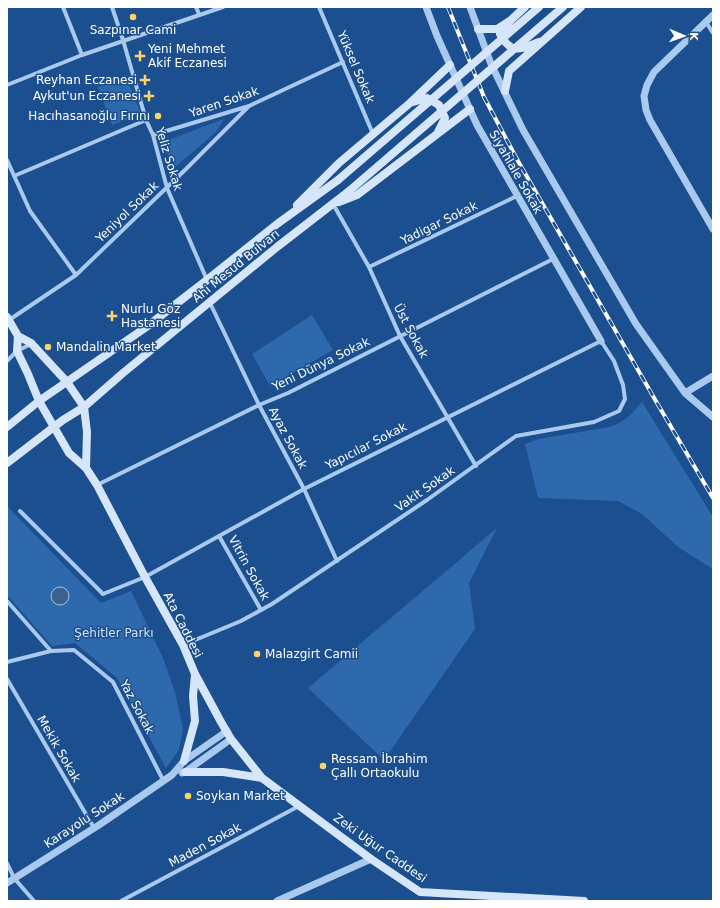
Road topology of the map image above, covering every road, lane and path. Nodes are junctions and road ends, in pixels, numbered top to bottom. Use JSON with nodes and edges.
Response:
{"nodes":[{"id":1,"x":64,"y":7,"type":"edge"},
{"id":2,"x":112,"y":7,"type":"edge"},
{"id":3,"x":196,"y":7,"type":"edge"},
{"id":4,"x":223,"y":7,"type":"edge"},
{"id":5,"x":319,"y":7,"type":"edge"},
{"id":6,"x":426,"y":7,"type":"edge"},
{"id":7,"x":470,"y":7,"type":"edge"},
{"id":8,"x":525,"y":7,"type":"edge"},
{"id":9,"x":539,"y":7,"type":"edge"},
{"id":10,"x":563,"y":7,"type":"edge"},
{"id":11,"x":581,"y":7,"type":"edge"},
{"id":12,"x":199,"y":14,"type":"junction"},
{"id":13,"x":713,"y":15,"type":"edge"},
{"id":14,"x":510,"y":20,"type":"junction"},
{"id":15,"x":706,"y":21,"type":"junction"},
{"id":16,"x":478,"y":29,"type":"junction"},
{"id":17,"x":713,"y":33,"type":"edge"},
{"id":18,"x":123,"y":40,"type":"junction"},
{"id":19,"x":544,"y":40,"type":"junction"},
{"id":20,"x":82,"y":55,"type":"junction"},
{"id":21,"x":343,"y":62,"type":"junction"},
{"id":22,"x":450,"y":65,"type":"junction"},
{"id":23,"x":7,"y":85,"type":"edge"},
{"id":24,"x":505,"y":91,"type":"junction"},
{"id":25,"x":410,"y":103,"type":"junction"},
{"id":26,"x":249,"y":106,"type":"junction"},
{"id":27,"x":470,"y":109,"type":"junction"},
{"id":28,"x":146,"y":120,"type":"junction"},
{"id":29,"x":153,"y":135,"type":"junction"},
{"id":30,"x":373,"y":135,"type":"junction"},
{"id":31,"x":437,"y":135,"type":"junction"},
{"id":32,"x":7,"y":160,"type":"edge"},
{"id":33,"x":14,"y":176,"type":"junction"},
{"id":34,"x":166,"y":188,"type":"junction"},
{"id":35,"x":517,"y":196,"type":"junction"},
{"id":36,"x":333,"y":204,"type":"junction"},
{"id":37,"x":277,"y":224,"type":"junction"},
{"id":38,"x":713,"y":229,"type":"edge"},
{"id":39,"x":554,"y":259,"type":"junction"},
{"id":40,"x":369,"y":268,"type":"junction"},
{"id":41,"x":76,"y":275,"type":"junction"},
{"id":42,"x":207,"y":280,"type":"junction"},
{"id":43,"x":210,"y":304,"type":"junction"},
{"id":44,"x":8,"y":318,"type":"edge"},
{"id":45,"x":18,"y":336,"type":"junction"},
{"id":46,"x":400,"y":336,"type":"junction"},
{"id":47,"x":601,"y":341,"type":"junction"},
{"id":48,"x":31,"y":343,"type":"junction"},
{"id":49,"x":17,"y":351,"type":"junction"},
{"id":50,"x":7,"y":361,"type":"edge"},
{"id":51,"x":713,"y":376,"type":"edge"},
{"id":52,"x":67,"y":382,"type":"junction"},
{"id":53,"x":685,"y":393,"type":"junction"},
{"id":54,"x":39,"y":401,"type":"junction"},
{"id":55,"x":259,"y":405,"type":"junction"},
{"id":56,"x":84,"y":407,"type":"junction"},
{"id":57,"x":448,"y":416,"type":"junction"},
{"id":58,"x":713,"y":416,"type":"edge"},
{"id":59,"x":7,"y":427,"type":"edge"},
{"id":60,"x":54,"y":427,"type":"junction"},
{"id":61,"x":7,"y":463,"type":"edge"},
{"id":62,"x":476,"y":466,"type":"junction"},
{"id":63,"x":86,"y":468,"type":"junction"},
{"id":64,"x":97,"y":485,"type":"junction"},
{"id":65,"x":304,"y":489,"type":"junction"},
{"id":66,"x":20,"y":511,"type":"dead end"},
{"id":67,"x":219,"y":536,"type":"junction"},
{"id":68,"x":337,"y":561,"type":"junction"},
{"id":69,"x":145,"y":577,"type":"junction"},
{"id":70,"x":7,"y":601,"type":"edge"},
{"id":71,"x":261,"y":610,"type":"junction"},
{"id":72,"x":183,"y":645,"type":"junction"},
{"id":73,"x":51,"y":651,"type":"junction"},
{"id":74,"x":7,"y":662,"type":"edge"},
{"id":75,"x":195,"y":674,"type":"junction"},
{"id":76,"x":7,"y":679,"type":"edge"},
{"id":77,"x":229,"y":735,"type":"junction"},
{"id":78,"x":184,"y":761,"type":"junction"},
{"id":79,"x":185,"y":772,"type":"junction"},
{"id":80,"x":172,"y":775,"type":"junction"},
{"id":81,"x":262,"y":778,"type":"junction"},
{"id":82,"x":163,"y":780,"type":"junction"},
{"id":83,"x":270,"y":784,"type":"joint"},
{"id":84,"x":299,"y":806,"type":"junction"},
{"id":85,"x":94,"y":828,"type":"junction"},
{"id":86,"x":371,"y":859,"type":"junction"},
{"id":87,"x":7,"y":863,"type":"edge"},
{"id":88,"x":14,"y":878,"type":"junction"},
{"id":89,"x":7,"y":883,"type":"edge"},
{"id":90,"x":451,"y":898,"type":"edge"},
{"id":91,"x":545,"y":900,"type":"edge"},
{"id":92,"x":34,"y":901,"type":"edge"},
{"id":93,"x":121,"y":901,"type":"edge"},
{"id":94,"x":277,"y":901,"type":"edge"},
{"id":95,"x":584,"y":901,"type":"edge"}],
"edges":[{"from":1,"to":20,"type":"street"},
{"from":2,"to":18,"type":"street","name":"Yeliz Sokak"},
{"from":3,"to":12,"type":"street"},
{"from":4,"to":12,"type":"street"},
{"from":5,"to":21,"type":"street","name":"Yüksel Sokak"},
{"from":6,"to":22,"type":"street","name":"Siyahlale Sokak"},
{"from":7,"to":16,"type":"street"},
{"from":8,"to":14,"type":"main road"},
{"from":9,"to":37,"type":"main road","name":"Ahi Mesud Bulvarı","bridge":true},
{"from":10,"to":36,"type":"main road","name":"Ahi Mesud Bulvarı","bridge":true},
{"from":11,"to":19,"type":"main road"},
{"from":12,"to":18,"type":"street"},
{"from":13,"to":15,"type":"street"},
{"from":14,"to":16,"type":"main road"},
{"from":14,"to":19,"type":"main road"},
{"from":15,"to":17,"type":"street"},
{"from":15,"to":38,"type":"street"},
{"from":16,"to":24,"type":"street"},
{"from":18,"to":20,"type":"street"},
{"from":18,"to":28,"type":"street","name":"Yeliz Sokak"},
{"from":19,"to":24,"type":"main road"},
{"from":20,"to":23,"type":"street"},
{"from":21,"to":26,"type":"street","name":"Yaren Sokak"},
{"from":21,"to":30,"type":"street","name":"Yüksel Sokak"},
{"from":22,"to":25,"type":"main road"},
{"from":22,"to":27,"type":"street","name":"Siyahlale Sokak"},
{"from":24,"to":53,"type":"street"},
{"from":25,"to":30,"type":"main road"},
{"from":25,"to":31,"type":"main road"},
{"from":26,"to":29,"type":"street","name":"Yaren Sokak"},
{"from":26,"to":34,"type":"street","name":"Yeniyol Sokak"},
{"from":27,"to":31,"type":"main road"},
{"from":27,"to":35,"type":"street","name":"Siyahlale Sokak"},
{"from":28,"to":29,"type":"street","name":"Yeliz Sokak"},
{"from":28,"to":33,"type":"street"},
{"from":29,"to":34,"type":"street","name":"Yeliz Sokak"},
{"from":30,"to":37,"type":"main road"},
{"from":31,"to":36,"type":"main road"},
{"from":32,"to":33,"type":"street"},
{"from":33,"to":41,"type":"street"},
{"from":34,"to":41,"type":"street","name":"Yeniyol Sokak"},
{"from":34,"to":42,"type":"street","name":"Yeliz Sokak"},
{"from":35,"to":39,"type":"street","name":"Siyahlale Sokak"},
{"from":35,"to":40,"type":"street","name":"Yadigar Sokak"},
{"from":36,"to":40,"type":"street","name":"Üst Sokak"},
{"from":36,"to":43,"type":"main road","name":"Ahi Mesud Bulvarı"},
{"from":37,"to":42,"type":"main road","name":"Ahi Mesud Bulvarı"},
{"from":39,"to":46,"type":"street","name":"Yeni Dünya Sokak"},
{"from":39,"to":47,"type":"street","name":"Siyahlale Sokak"},
{"from":40,"to":46,"type":"street","name":"Üst Sokak"},
{"from":41,"to":44,"type":"street","name":"Yeniyol Sokak"},
{"from":42,"to":52,"type":"main road","name":"Ahi Mesud Bulvarı"},
{"from":43,"to":55,"type":"street","name":"Ayaz Sokak"},
{"from":43,"to":56,"type":"main road","name":"Ahi Mesud Bulvarı"},
{"from":44,"to":45,"type":"main road"},
{"from":45,"to":48,"type":"main road"},
{"from":45,"to":49,"type":"main road"},
{"from":46,"to":55,"type":"street","name":"Yeni Dünya Sokak"},
{"from":46,"to":57,"type":"street","name":"Üst Sokak"},
{"from":47,"to":57,"type":"street","name":"Yapıcılar Sokak"},
{"from":47,"to":62,"type":"street","name":"Vakit Sokak"},
{"from":48,"to":49,"type":"street"},
{"from":48,"to":52,"type":"main road"},
{"from":49,"to":50,"type":"street"},
{"from":49,"to":54,"type":"main road","name":"Ata Caddesi"},
{"from":51,"to":53,"type":"street"},
{"from":52,"to":54,"type":"main road","name":"Ahi Mesud Bulvarı"},
{"from":52,"to":56,"type":"main road"},
{"from":53,"to":58,"type":"street"},
{"from":54,"to":59,"type":"main road","name":"Ahi Mesud Bulvarı"},
{"from":54,"to":60,"type":"main road","name":"Ata Caddesi"},
{"from":55,"to":64,"type":"street","name":"Yeni Dünya Sokak"},
{"from":55,"to":65,"type":"street","name":"Ayaz Sokak"},
{"from":56,"to":60,"type":"main road","name":"Ahi Mesud Bulvarı"},
{"from":56,"to":63,"type":"main road"},
{"from":57,"to":62,"type":"street","name":"Üst Sokak"},
{"from":57,"to":65,"type":"street","name":"Yapıcılar Sokak"},
{"from":60,"to":61,"type":"main road","name":"Ahi Mesud Bulvarı"},
{"from":60,"to":63,"type":"main road","name":"Ata Caddesi"},
{"from":62,"to":68,"type":"street","name":"Vakit Sokak"},
{"from":63,"to":64,"type":"main road","name":"Ata Caddesi"},
{"from":64,"to":69,"type":"main road","name":"Ata Caddesi"},
{"from":65,"to":67,"type":"street","name":"Yapıcılar Sokak"},
{"from":65,"to":68,"type":"street","name":"Ayaz Sokak"},
{"from":66,"to":69,"type":"street","name":"Yapıcılar Sokak"},
{"from":67,"to":69,"type":"street","name":"Yapıcılar Sokak"},
{"from":67,"to":71,"type":"street","name":"Vitrin Sokak"},
{"from":68,"to":71,"type":"street","name":"Vakit Sokak"},
{"from":69,"to":72,"type":"main road","name":"Ata Caddesi"},
{"from":70,"to":73,"type":"street"},
{"from":71,"to":72,"type":"street","name":"Vakit Sokak"},
{"from":72,"to":75,"type":"main road","name":"Ata Caddesi"},
{"from":73,"to":74,"type":"street","name":"Yaz Sokak"},
{"from":73,"to":82,"type":"street","name":"Yaz Sokak"},
{"from":75,"to":77,"type":"main road","name":"Ata Caddesi"},
{"from":75,"to":78,"type":"main road"},
{"from":76,"to":85,"type":"street","name":"Mekik Sokak"},
{"from":77,"to":78,"type":"street","name":"Karayolu Sokak"},
{"from":77,"to":79,"type":"street","name":"Karayolu Sokak"},
{"from":77,"to":81,"type":"main road","name":"Ata Caddesi"},
{"from":78,"to":80,"type":"street","name":"Karayolu Sokak"},
{"from":79,"to":80,"type":"street","name":"Karayolu Sokak"},
{"from":79,"to":81,"type":"main road"},
{"from":80,"to":82,"type":"street","name":"Karayolu Sokak"},
{"from":81,"to":83,"type":"main road","name":"Ata Caddesi"},
{"from":82,"to":85,"type":"street","name":"Karayolu Sokak"},
{"from":83,"to":84,"type":"main road","name":"Zeki Uğur Caddesi"},
{"from":84,"to":86,"type":"main road","name":"Zeki Uğur Caddesi"},
{"from":84,"to":93,"type":"street","name":"Maden Sokak"},
{"from":85,"to":88,"type":"street","name":"Karayolu Sokak"},
{"from":86,"to":90,"type":"main road","name":"Zeki Uğur Caddesi"},
{"from":86,"to":94,"type":"street"},
{"from":87,"to":88,"type":"street"},
{"from":88,"to":89,"type":"street","name":"Karayolu Sokak"},
{"from":88,"to":92,"type":"street"},
{"from":90,"to":91,"type":"main road","name":"Zeki Uğur Caddesi"},
{"from":91,"to":95,"type":"main road","name":"Zeki Uğur Caddesi"}]}
